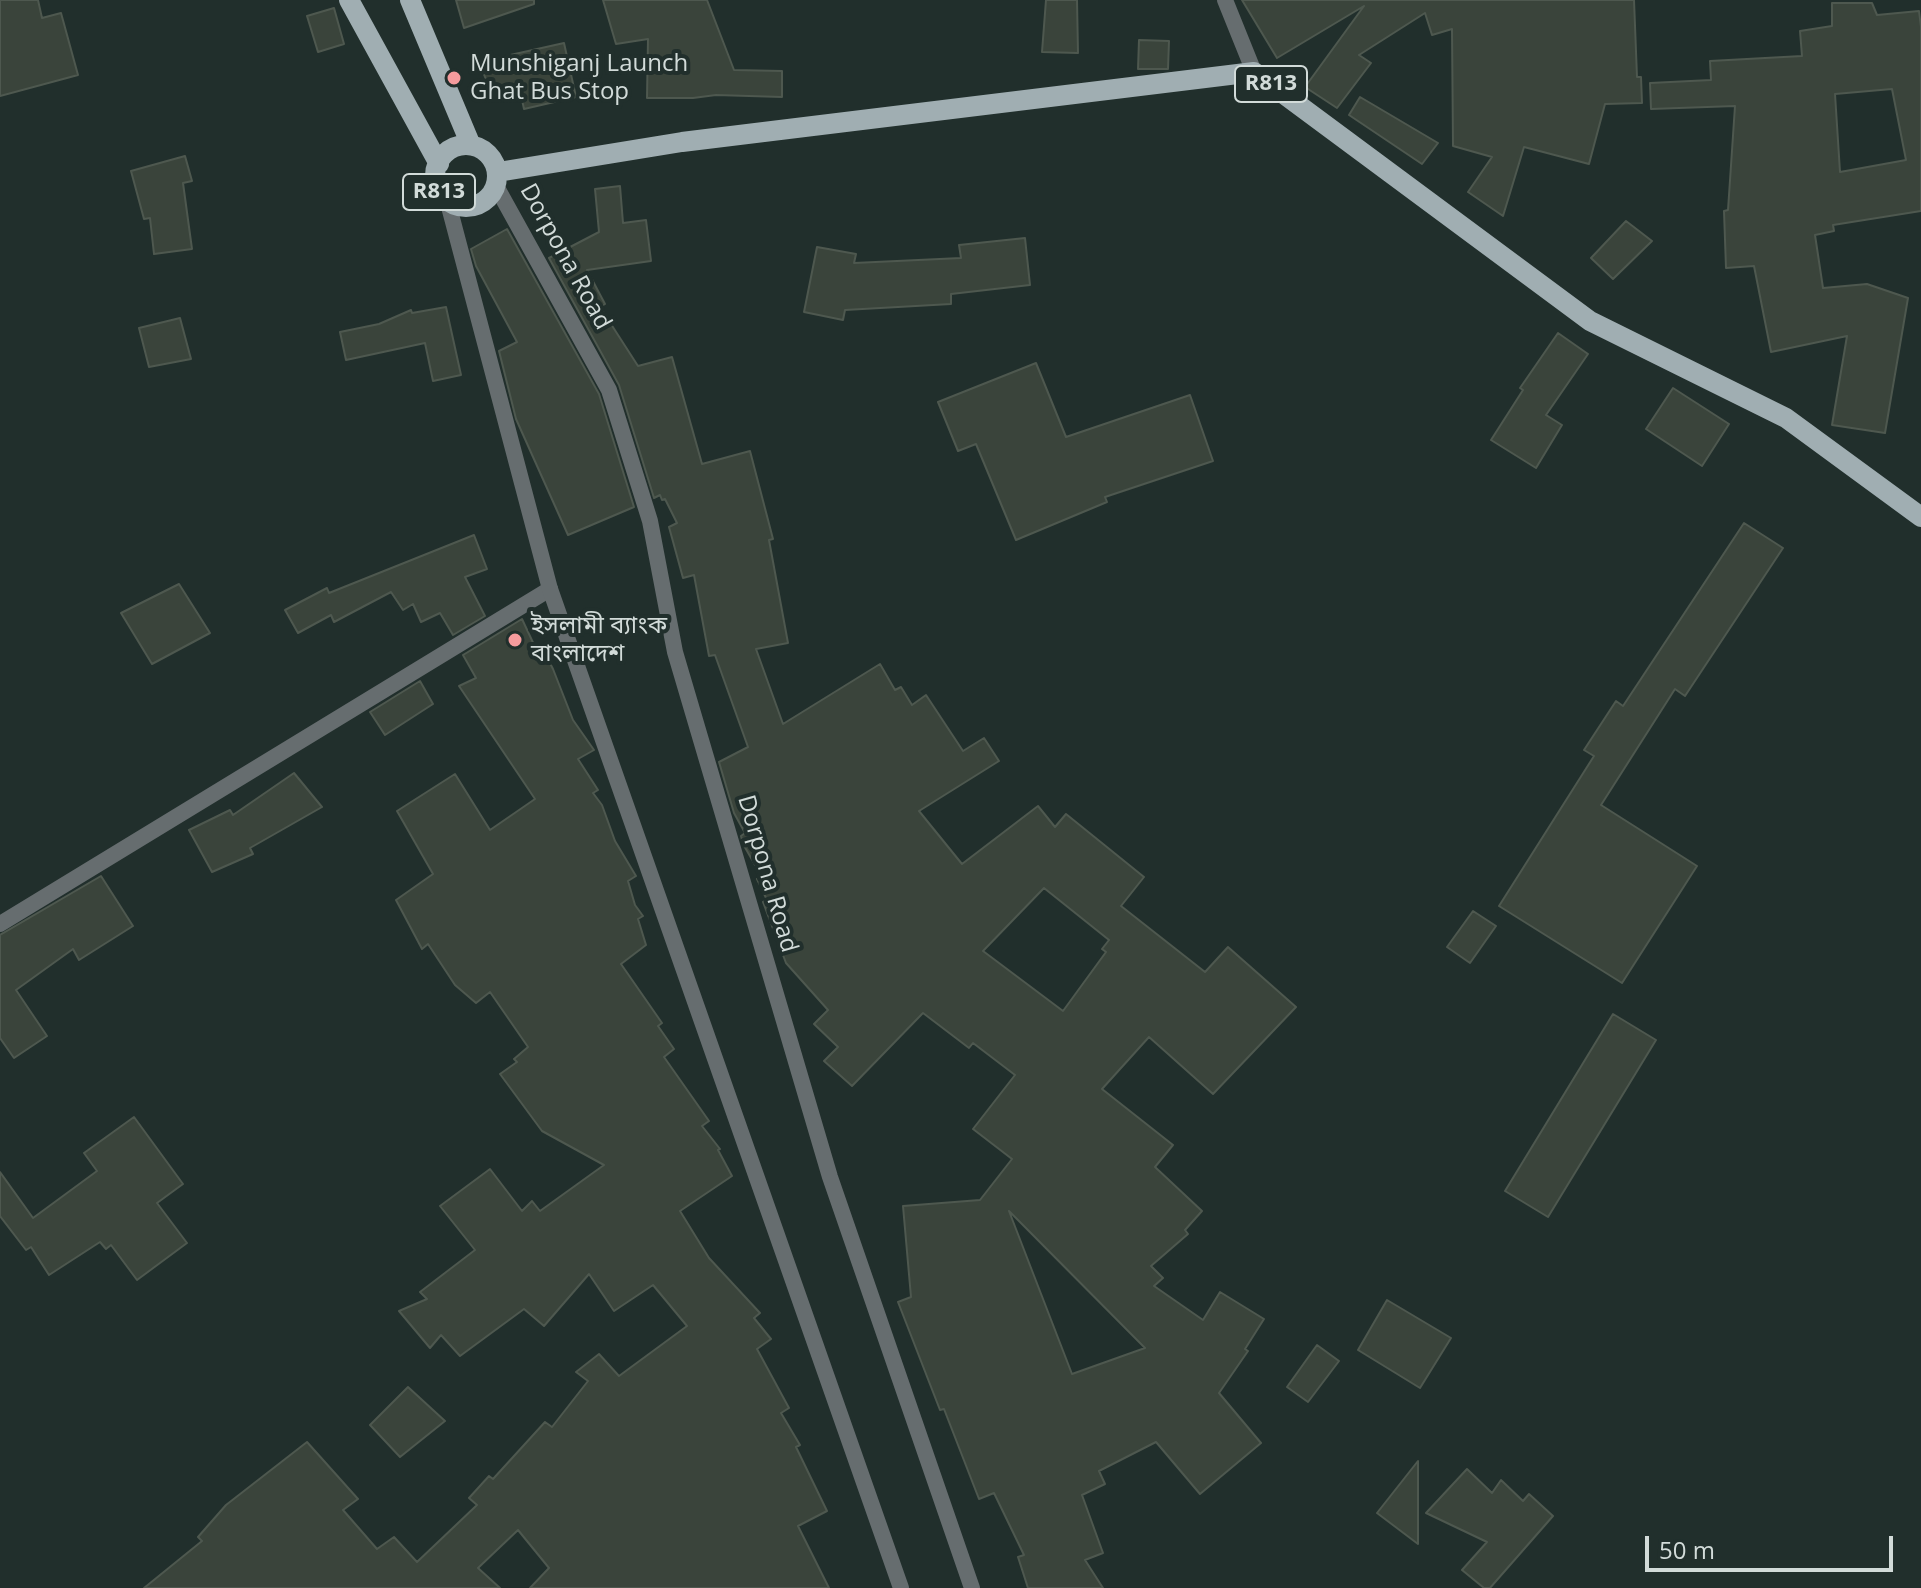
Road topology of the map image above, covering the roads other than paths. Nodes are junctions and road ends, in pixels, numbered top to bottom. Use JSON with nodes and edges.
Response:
{"nodes":[{"id":1,"x":349,"y":0,"type":"edge"},
{"id":2,"x":410,"y":0,"type":"edge"},
{"id":3,"x":1225,"y":0,"type":"edge"},
{"id":4,"x":1254,"y":72,"type":"junction"},
{"id":5,"x":470,"y":143,"type":"junction"},
{"id":6,"x":439,"y":164,"type":"junction"},
{"id":7,"x":497,"y":179,"type":"junction"},
{"id":8,"x":448,"y":203,"type":"junction"},
{"id":9,"x":1921,"y":517,"type":"edge"},
{"id":10,"x":550,"y":589,"type":"junction"},
{"id":11,"x":0,"y":924,"type":"edge"},
{"id":12,"x":901,"y":1588,"type":"edge"},
{"id":13,"x":972,"y":1588,"type":"edge"}],
"edges":[{"from":1,"to":6,"type":"main road","number":"R813"},
{"from":2,"to":5,"type":"main road","number":"R813"},
{"from":3,"to":4,"type":"street"},
{"from":4,"to":7,"type":"main road","number":"R813"},
{"from":4,"to":9,"type":"main road","number":"R813"},
{"from":5,"to":6,"type":"main road","number":"R813"},
{"from":5,"to":7,"type":"main road","number":"R813"},
{"from":6,"to":8,"type":"main road","number":"R813"},
{"from":7,"to":8,"type":"main road","number":"R813"},
{"from":7,"to":13,"type":"street","name":"Dorpona Road"},
{"from":8,"to":10,"type":"street"},
{"from":10,"to":11,"type":"street"},
{"from":10,"to":12,"type":"street"}]}
